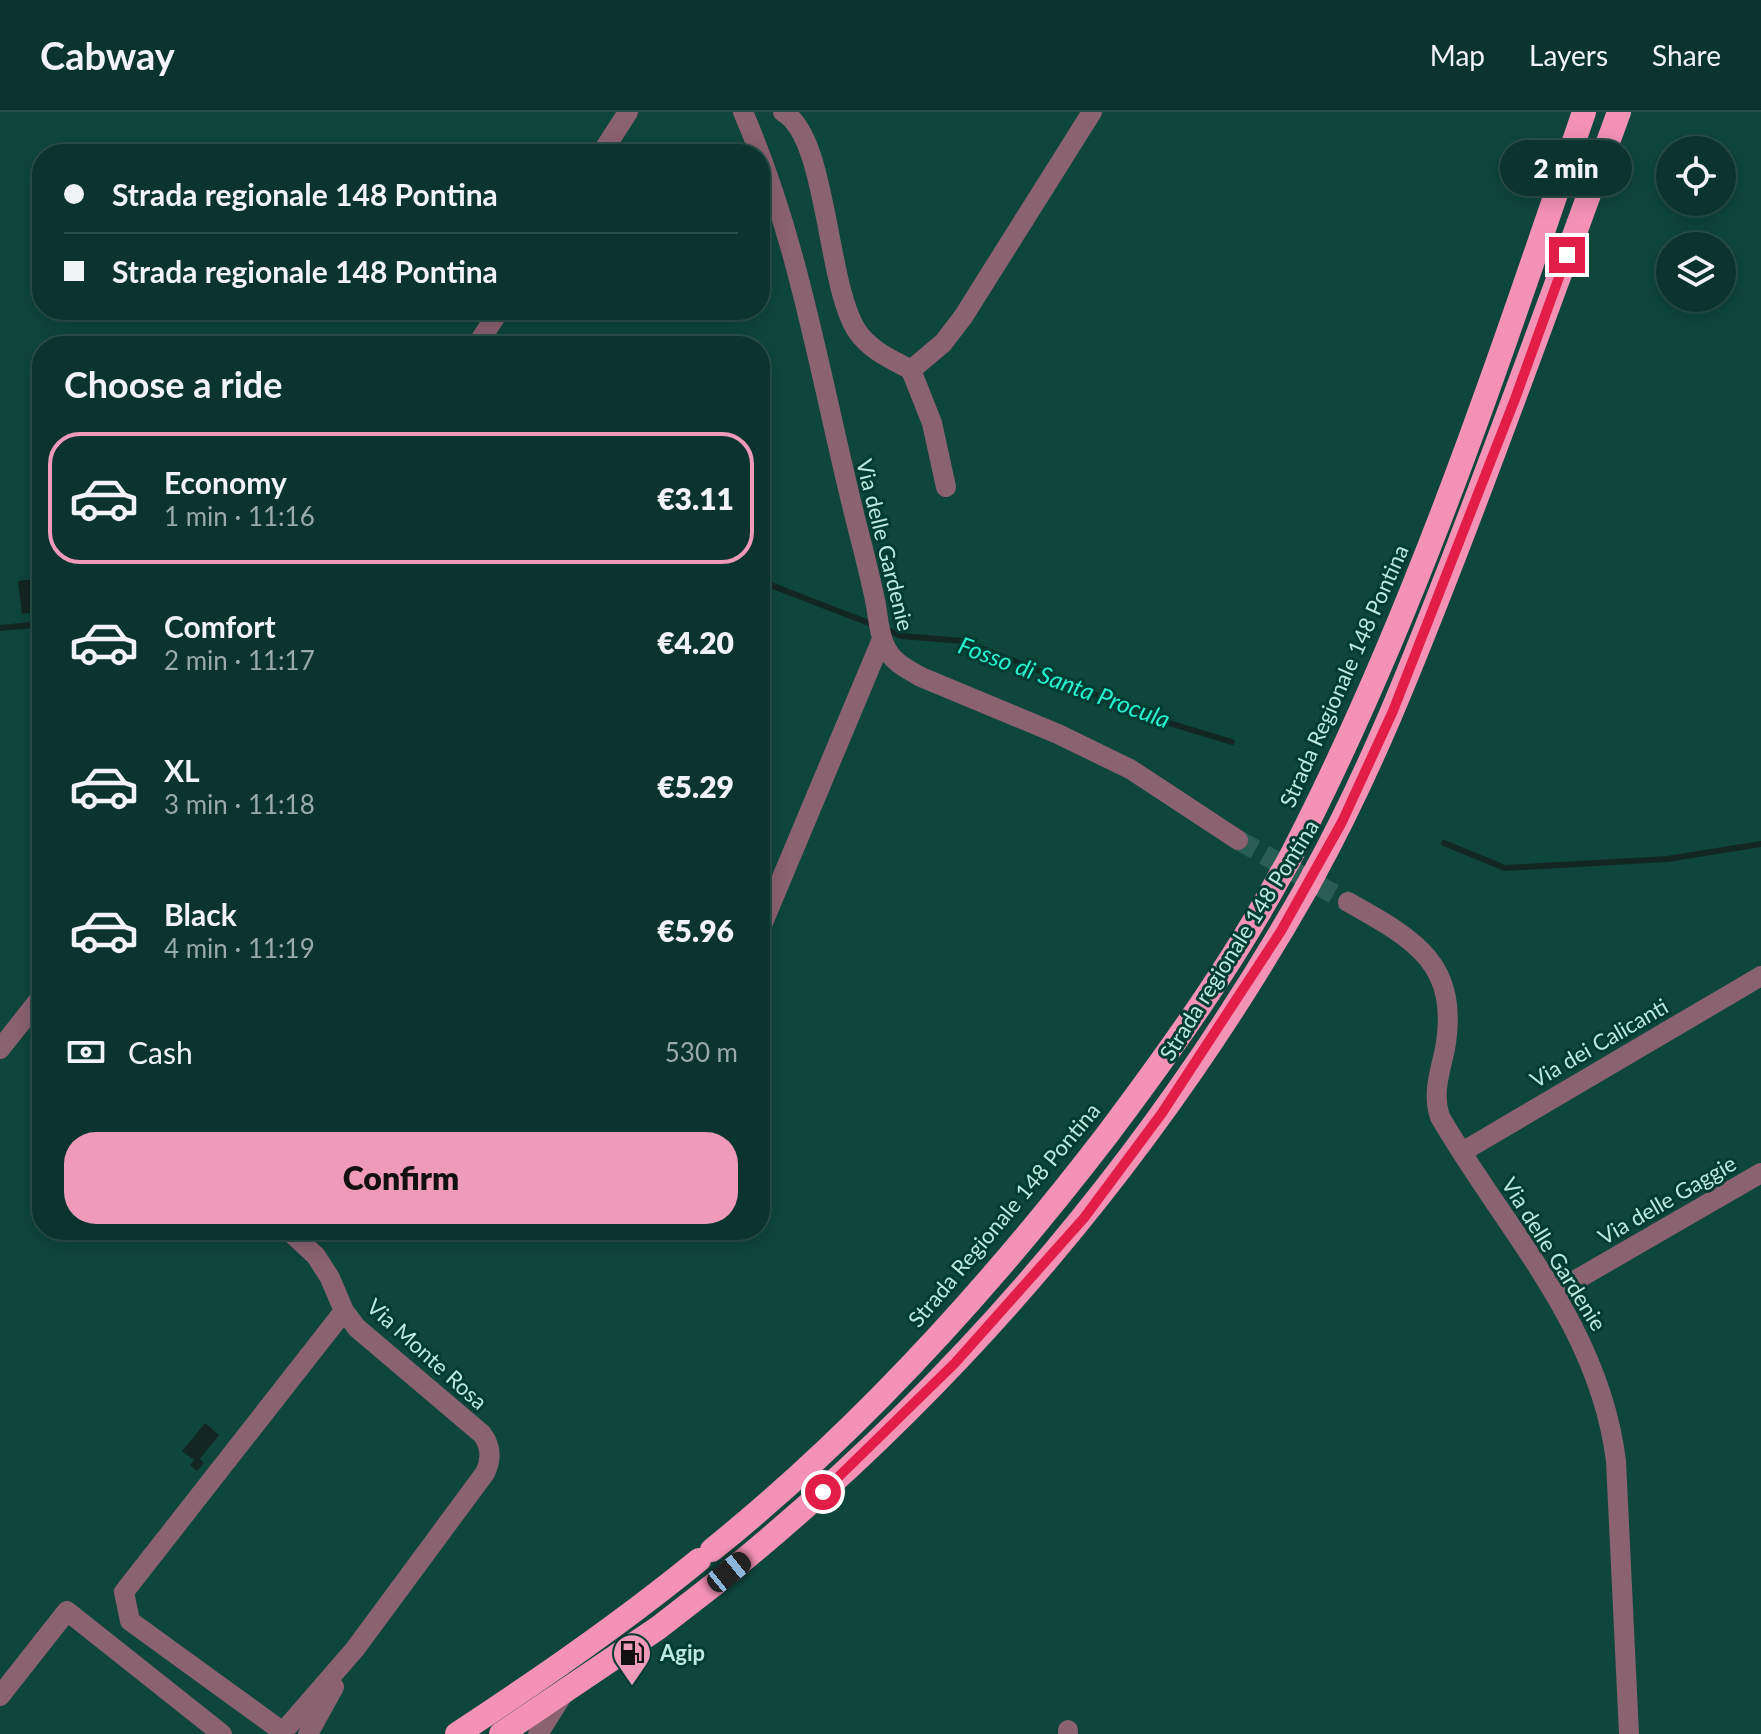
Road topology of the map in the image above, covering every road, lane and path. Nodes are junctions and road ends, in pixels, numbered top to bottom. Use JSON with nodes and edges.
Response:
{"nodes":[{"id":1,"x":628,"y":112,"type":"edge"},
{"id":2,"x":743,"y":112,"type":"edge"},
{"id":3,"x":783,"y":112,"type":"edge"},
{"id":4,"x":1092,"y":112,"type":"edge"},
{"id":5,"x":1584,"y":112,"type":"edge"},
{"id":6,"x":1619,"y":112,"type":"edge"},
{"id":7,"x":607,"y":144,"type":"edge"},
{"id":8,"x":757,"y":144,"type":"edge"},
{"id":9,"x":770,"y":181,"type":"edge"},
{"id":10,"x":911,"y":370,"type":"junction"},
{"id":11,"x":946,"y":487,"type":"dead end"},
{"id":12,"x":882,"y":639,"type":"junction"},
{"id":13,"x":1238,"y":840,"type":"tunnel mouth"},
{"id":14,"x":1348,"y":902,"type":"tunnel mouth"},
{"id":15,"x":770,"y":906,"type":"edge"},
{"id":16,"x":1761,"y":976,"type":"edge"},
{"id":17,"x":32,"y":1009,"type":"edge"},
{"id":18,"x":0,"y":1049,"type":"edge"},
{"id":19,"x":1462,"y":1152,"type":"junction"},
{"id":20,"x":1761,"y":1173,"type":"edge"},
{"id":21,"x":299,"y":1240,"type":"edge"},
{"id":22,"x":1555,"y":1292,"type":"junction"},
{"id":23,"x":344,"y":1311,"type":"junction"},
{"id":24,"x":355,"y":1649,"type":"junction"},
{"id":25,"x":556,"y":1683,"type":"junction"},
{"id":26,"x":0,"y":1696,"type":"edge"},
{"id":27,"x":222,"y":1734,"type":"edge"},
{"id":28,"x":308,"y":1734,"type":"edge"},
{"id":29,"x":457,"y":1734,"type":"edge"},
{"id":30,"x":501,"y":1734,"type":"edge"},
{"id":31,"x":538,"y":1734,"type":"edge"},
{"id":32,"x":1629,"y":1734,"type":"edge"}],
"edges":[{"from":1,"to":7,"type":"street"},
{"from":2,"to":8,"type":"street","name":"Via delle Gardenie"},
{"from":3,"to":10,"type":"street"},
{"from":4,"to":10,"type":"street"},
{"from":5,"to":25,"type":"highway","name":"Strada Regionale 148 Pontina"},
{"from":6,"to":25,"type":"highway","name":"Strada regionale 148 Pontina"},
{"from":9,"to":12,"type":"street","name":"Via delle Gardenie"},
{"from":10,"to":11,"type":"street"},
{"from":12,"to":13,"type":"street","name":"Via delle Gardenie"},
{"from":12,"to":15,"type":"street"},
{"from":14,"to":19,"type":"street","name":"Via delle Gardenie"},
{"from":16,"to":19,"type":"street","name":"Via dei Calicanti"},
{"from":17,"to":18,"type":"street"},
{"from":19,"to":22,"type":"street","name":"Via delle Gardenie"},
{"from":20,"to":22,"type":"street","name":"Via delle Gaggie"},
{"from":21,"to":23,"type":"street","name":"Via Monte Rosa"},
{"from":22,"to":32,"type":"street","name":"Via delle Gardenie"},
{"from":23,"to":24,"type":"street","name":"Via Monte Rosa"},
{"from":23,"to":24,"type":"street"},
{"from":24,"to":28,"type":"street"},
{"from":25,"to":29,"type":"highway"},
{"from":25,"to":30,"type":"highway"},
{"from":25,"to":31,"type":"street"},
{"from":26,"to":27,"type":"street"}]}
